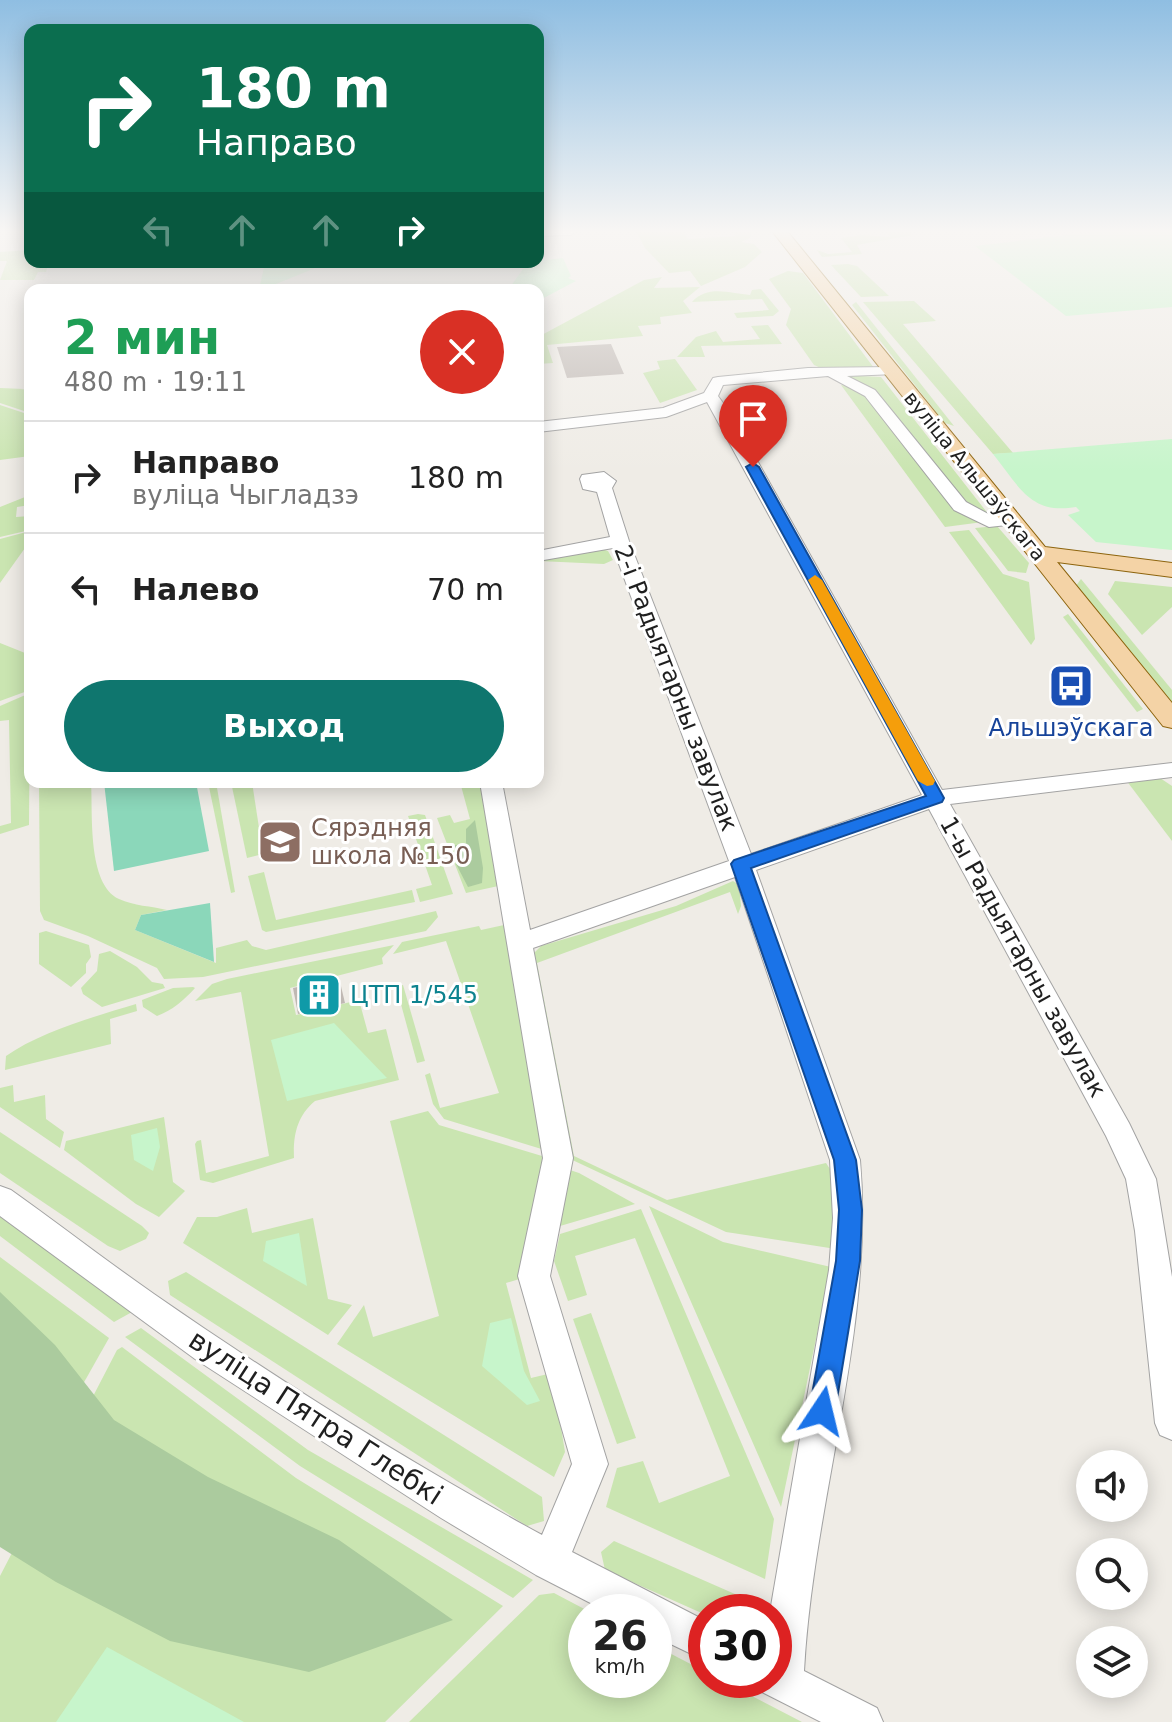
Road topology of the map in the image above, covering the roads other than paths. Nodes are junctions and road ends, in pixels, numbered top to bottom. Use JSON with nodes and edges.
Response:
{"nodes":[{"id":1,"x":843,"y":311,"type":"edge"},
{"id":2,"x":891,"y":371,"type":"junction"},
{"id":3,"x":832,"y":372,"type":"junction"},
{"id":4,"x":710,"y":396,"type":"junction"},
{"id":5,"x":544,"y":426,"type":"edge"},
{"id":6,"x":604,"y":488,"type":"dead end"},
{"id":7,"x":1010,"y":520,"type":"junction"},
{"id":8,"x":620,"y":541,"type":"junction"},
{"id":9,"x":1037,"y":553,"type":"junction"},
{"id":10,"x":544,"y":555,"type":"edge"},
{"id":11,"x":1143,"y":567,"type":"junction"},
{"id":12,"x":1172,"y":570,"type":"edge"},
{"id":13,"x":1076,"y":602,"type":"junction"},
{"id":14,"x":1172,"y":720,"type":"edge"},
{"id":15,"x":1172,"y":770,"type":"edge"},
{"id":16,"x":492,"y":788,"type":"edge"},
{"id":17,"x":936,"y":798,"type":"junction"},
{"id":18,"x":741,"y":864,"type":"junction"},
{"id":19,"x":521,"y":943,"type":"junction"},
{"id":20,"x":0,"y":1199,"type":"edge"},
{"id":21,"x":1172,"y":1423,"type":"edge"},
{"id":22,"x":549,"y":1562,"type":"junction"},
{"id":23,"x":612,"y":1594,"type":"edge"},
{"id":24,"x":791,"y":1594,"type":"edge"},
{"id":25,"x":792,"y":1686,"type":"edge"},
{"id":26,"x":863,"y":1722,"type":"edge"}],
"edges":[{"from":1,"to":2,"type":"main road","name":"вуліца Альшэўскага"},
{"from":2,"to":3,"type":"street"},
{"from":2,"to":7,"type":"main road","name":"вуліца Альшэўскага"},
{"from":3,"to":4,"type":"street"},
{"from":3,"to":7,"type":"street"},
{"from":4,"to":5,"type":"street"},
{"from":4,"to":17,"type":"street","name":"1-ы Радыятарны завулак"},
{"from":6,"to":8,"type":"street","name":"2-і Радыятарны завулак"},
{"from":7,"to":9,"type":"main road","name":"вуліца Альшэўскага"},
{"from":8,"to":10,"type":"street"},
{"from":8,"to":18,"type":"street","name":"2-і Радыятарны завулак"},
{"from":9,"to":11,"type":"main road"},
{"from":9,"to":13,"type":"main road","name":"вуліца Альшэўскага"},
{"from":11,"to":12,"type":"main road"},
{"from":11,"to":13,"type":"main road"},
{"from":13,"to":14,"type":"main road","name":"вуліца Альшэўскага"},
{"from":15,"to":17,"type":"street"},
{"from":16,"to":19,"type":"street"},
{"from":17,"to":18,"type":"street"},
{"from":17,"to":21,"type":"street","name":"1-ы Радыятарны завулак"},
{"from":18,"to":19,"type":"street"},
{"from":18,"to":24,"type":"street","name":"2-і Радыятарны завулак"},
{"from":19,"to":22,"type":"street"},
{"from":20,"to":22,"type":"street","name":"вуліца Пятра Глебкі"},
{"from":22,"to":23,"type":"street","name":"вуліца Пятра Глебкі"},
{"from":25,"to":26,"type":"street"}]}
